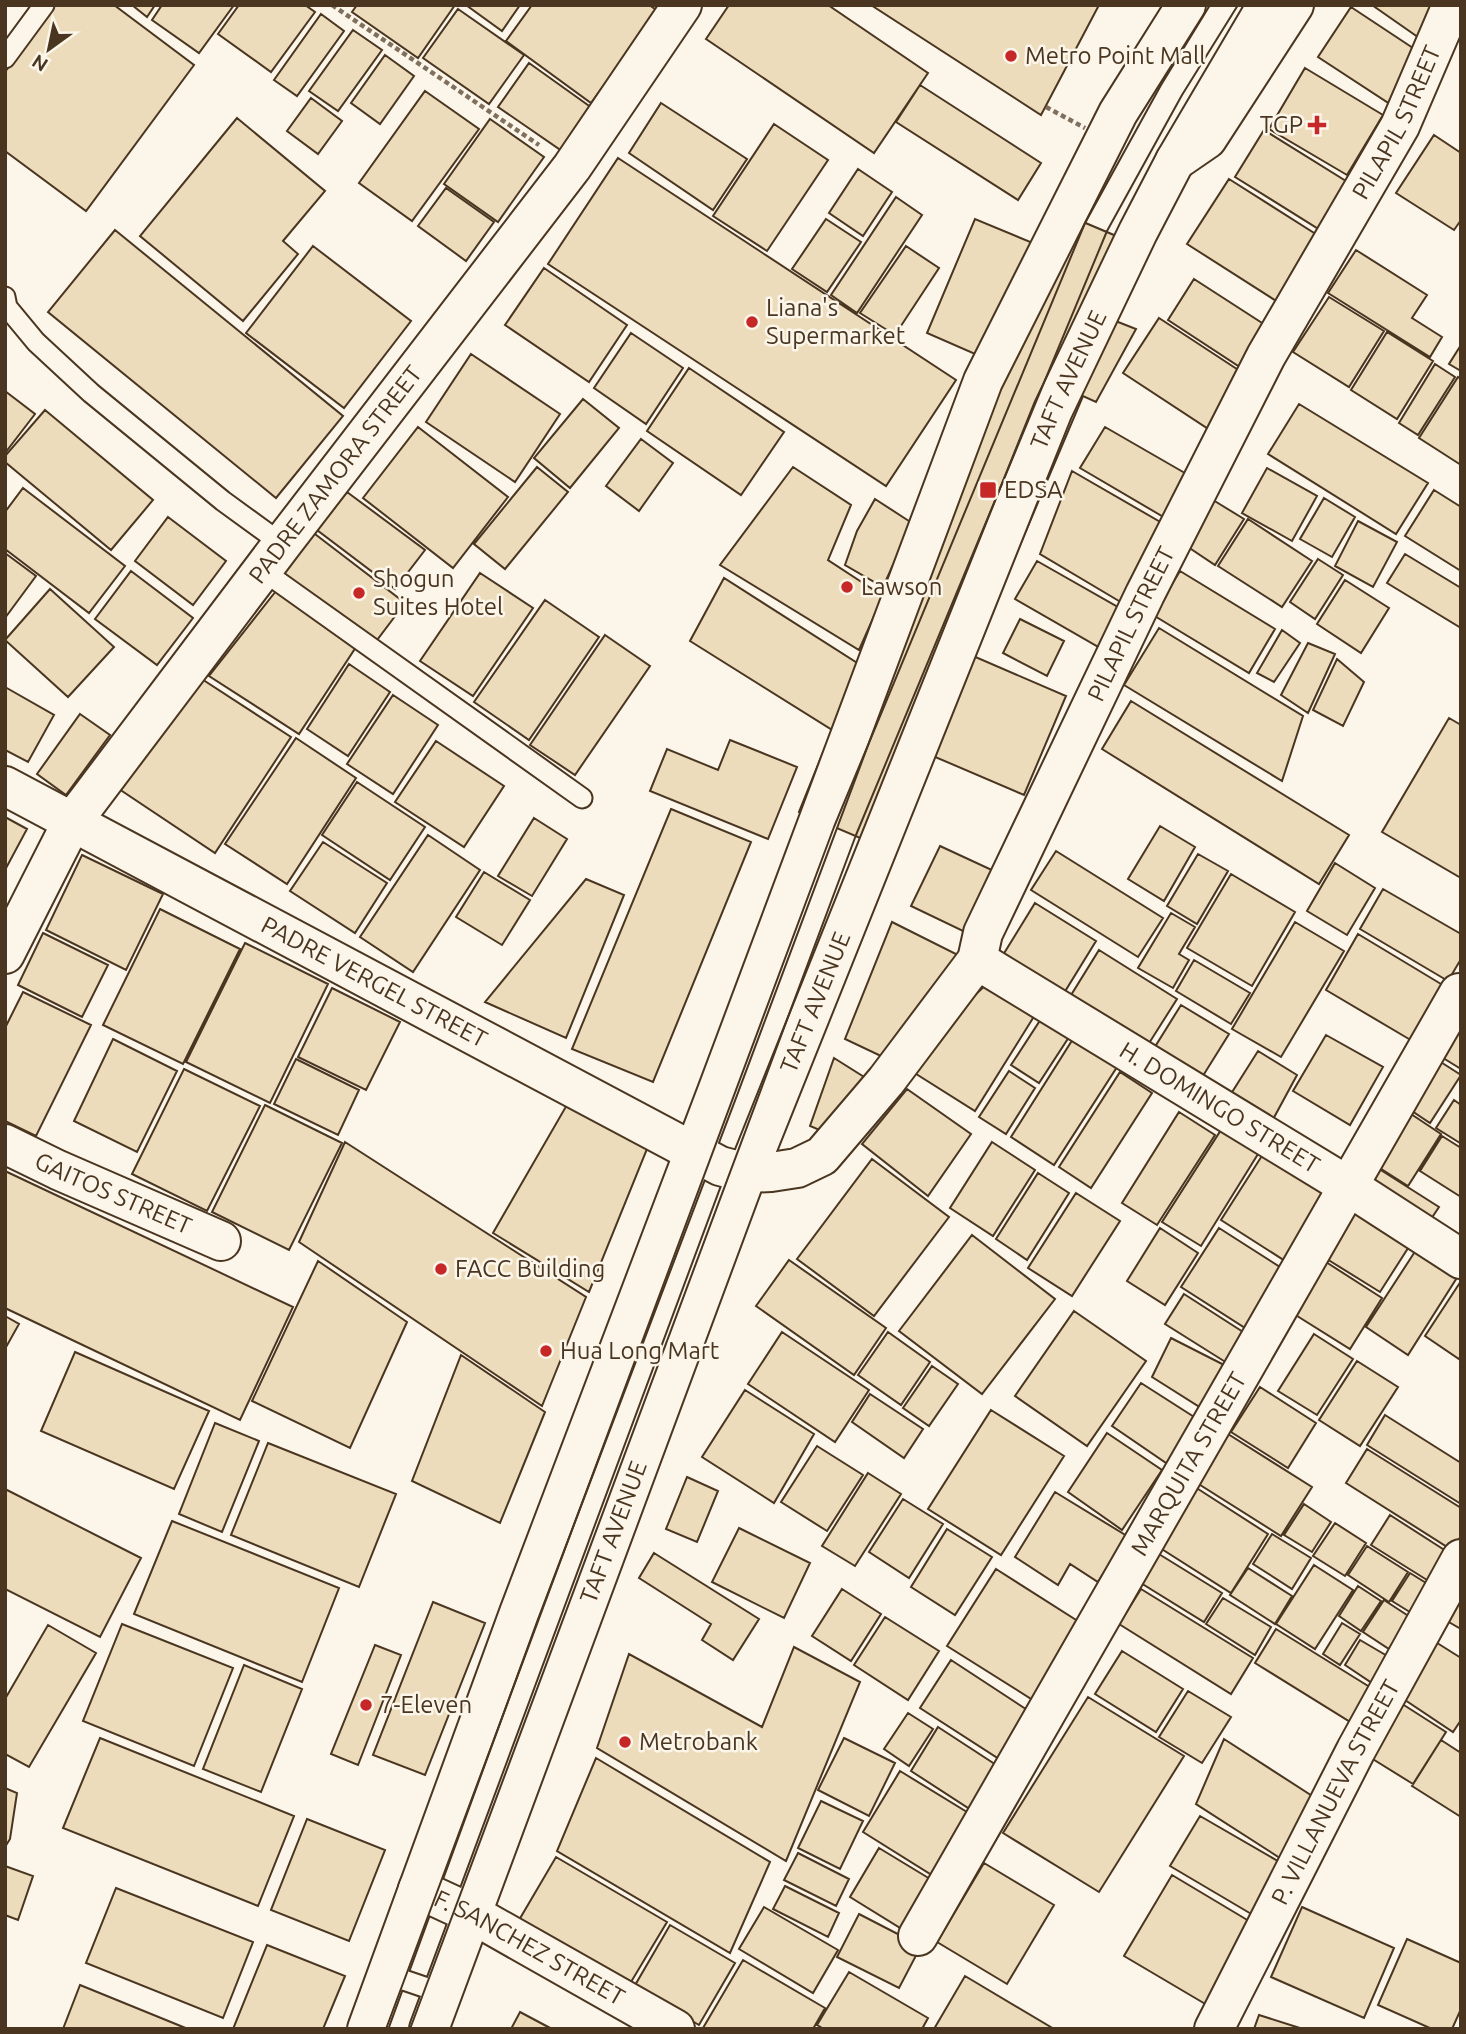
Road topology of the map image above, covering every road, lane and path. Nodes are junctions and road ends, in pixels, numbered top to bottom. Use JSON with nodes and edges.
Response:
{"nodes":[{"id":1,"x":44,"y":5,"type":"edge"},
{"id":2,"x":331,"y":5,"type":"edge"},
{"id":3,"x":1186,"y":5,"type":"edge"},
{"id":4,"x":1267,"y":5,"type":"edge"},
{"id":5,"x":1294,"y":5,"type":"edge"},
{"id":6,"x":1452,"y":5,"type":"edge"},
{"id":7,"x":678,"y":7,"type":"edge"},
{"id":8,"x":5,"y":58,"type":"edge"},
{"id":9,"x":1046,"y":107,"type":"dead end"},
{"id":10,"x":1085,"y":128,"type":"dead end"},
{"id":11,"x":1175,"y":161,"type":"junction"},
{"id":12,"x":572,"y":167,"type":"junction"},
{"id":13,"x":6,"y":304,"type":"edge"},
{"id":14,"x":272,"y":557,"type":"junction"},
{"id":15,"x":5,"y":786,"type":"edge"},
{"id":16,"x":582,"y":798,"type":"dead end"},
{"id":17,"x":72,"y":822,"type":"junction"},
{"id":18,"x":5,"y":954,"type":"edge"},
{"id":19,"x":977,"y":960,"type":"junction"},
{"id":20,"x":1459,"y":993,"type":"dead end"},
{"id":21,"x":5,"y":1144,"type":"edge"},
{"id":22,"x":694,"y":1153,"type":"junction"},
{"id":23,"x":747,"y":1173,"type":"junction"},
{"id":24,"x":1348,"y":1186,"type":"junction"},
{"id":25,"x":221,"y":1241,"type":"dead end"},
{"id":26,"x":1461,"y":1259,"type":"edge"},
{"id":27,"x":1461,"y":1559,"type":"edge"},
{"id":28,"x":418,"y":1889,"type":"junction"},
{"id":29,"x":472,"y":1914,"type":"junction"},
{"id":30,"x":918,"y":1936,"type":"dead end"},
{"id":31,"x":386,"y":1974,"type":"junction"},
{"id":32,"x":442,"y":1993,"type":"junction"},
{"id":33,"x":367,"y":2029,"type":"edge"},
{"id":34,"x":429,"y":2029,"type":"edge"},
{"id":35,"x":675,"y":2029,"type":"edge"},
{"id":36,"x":1214,"y":2029,"type":"edge"}],
"edges":[{"from":1,"to":8,"type":"lane"},
{"from":2,"to":12,"type":"path"},
{"from":3,"to":22,"type":"main road"},
{"from":4,"to":11,"type":"main road","name":"TAFT AVENUE"},
{"from":5,"to":11,"type":"main road"},
{"from":6,"to":19,"type":"main road","name":"PILAPIL STREET"},
{"from":7,"to":12,"type":"main road","name":"PADRE ZAMORA STREET"},
{"from":9,"to":10,"type":"path","bridge":true},
{"from":11,"to":23,"type":"main road","name":"TAFT AVENUE"},
{"from":12,"to":14,"type":"main road","name":"PADRE ZAMORA STREET"},
{"from":13,"to":14,"type":"lane"},
{"from":14,"to":16,"type":"lane"},
{"from":14,"to":17,"type":"main road","name":"PADRE ZAMORA STREET"},
{"from":15,"to":17,"type":"main road","name":"PADRE VERGEL STREET"},
{"from":17,"to":18,"type":"main road","name":"PADRE ZAMORA STREET"},
{"from":17,"to":22,"type":"main road","name":"PADRE VERGEL STREET"},
{"from":19,"to":23,"type":"main road","name":"PILAPIL STREET"},
{"from":19,"to":24,"type":"main road","name":"H. DOMINGO STREET"},
{"from":20,"to":24,"type":"main road","name":"MARQUITA STREET"},
{"from":21,"to":25,"type":"main road","name":"GAITOS STREET"},
{"from":22,"to":23,"type":"main road","name":"PADRE VERGEL STREET"},
{"from":22,"to":28,"type":"main road"},
{"from":23,"to":29,"type":"main road","name":"TAFT AVENUE"},
{"from":24,"to":26,"type":"main road","name":"H. DOMINGO STREET"},
{"from":24,"to":30,"type":"main road","name":"MARQUITA STREET"},
{"from":27,"to":36,"type":"main road","name":"P. VILLANUEVA STREET"},
{"from":28,"to":29,"type":"main road","name":"F. SANCHEZ STREET"},
{"from":28,"to":31,"type":"main road"},
{"from":29,"to":32,"type":"main road","name":"TAFT AVENUE"},
{"from":29,"to":35,"type":"main road","name":"F. SANCHEZ STREET"},
{"from":31,"to":32,"type":"lane"},
{"from":31,"to":33,"type":"main road"},
{"from":32,"to":34,"type":"main road","name":"TAFT AVENUE"}]}
